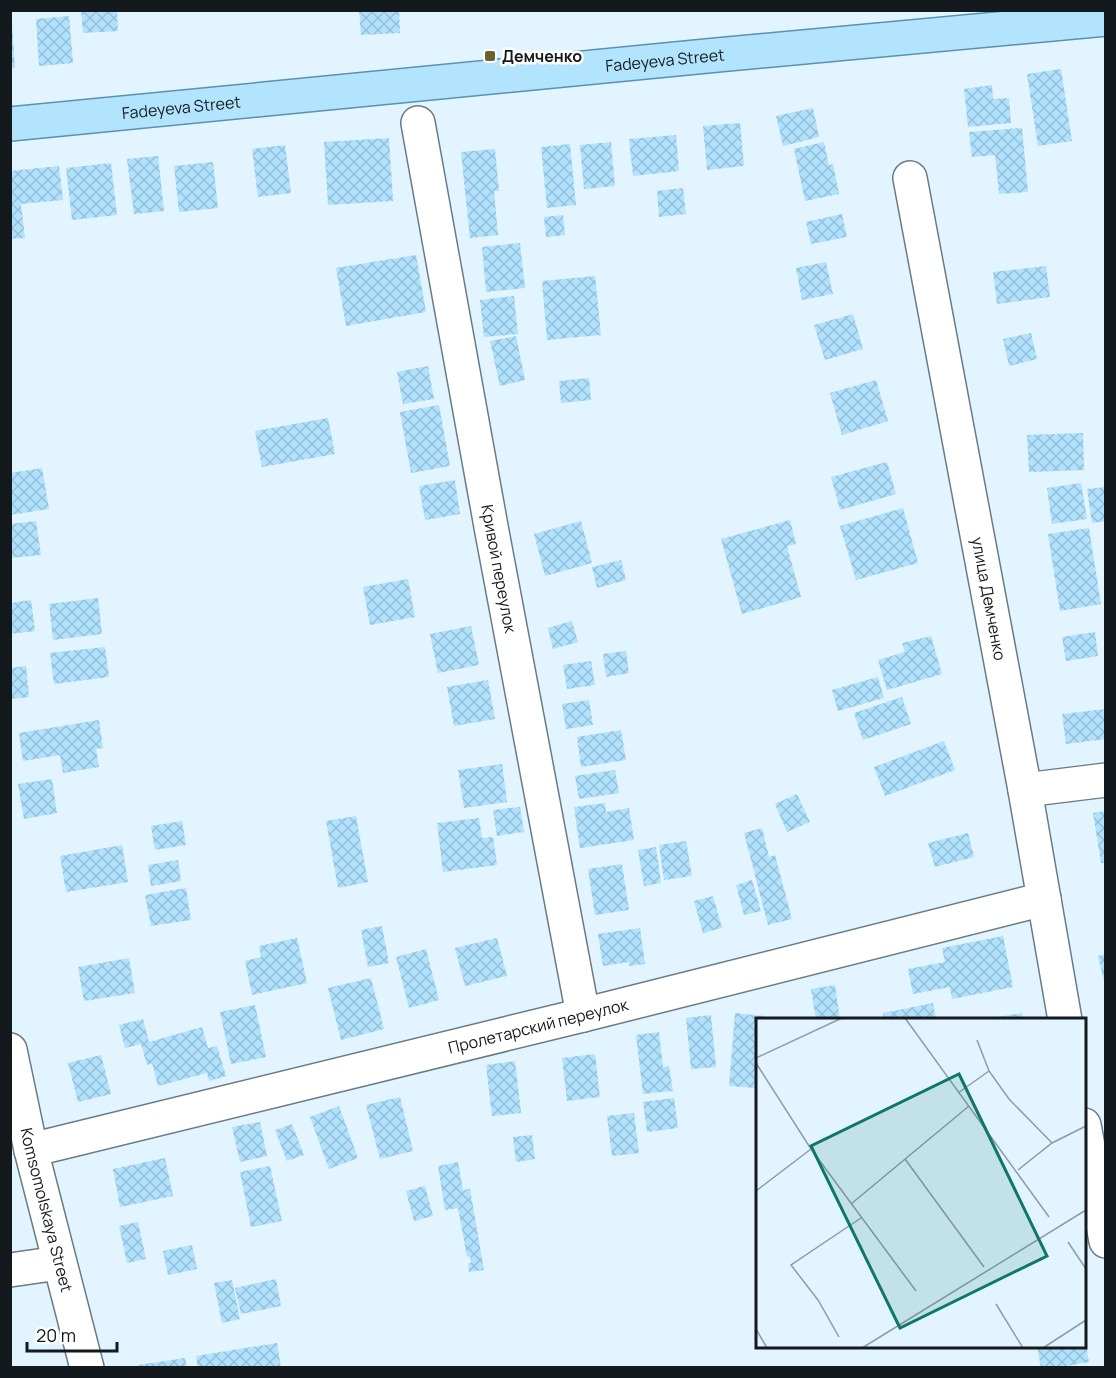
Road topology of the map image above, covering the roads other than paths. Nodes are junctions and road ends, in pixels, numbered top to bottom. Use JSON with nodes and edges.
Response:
{"nodes":[{"id":1,"x":1106,"y":19,"type":"edge"},
{"id":2,"x":418,"y":123,"type":"dead end"},
{"id":3,"x":10,"y":124,"type":"edge"},
{"id":4,"x":910,"y":178,"type":"dead end"},
{"id":5,"x":1106,"y":780,"type":"edge"},
{"id":6,"x":1025,"y":790,"type":"junction"},
{"id":7,"x":1044,"y":899,"type":"junction"},
{"id":8,"x":583,"y":1015,"type":"junction"},
{"id":9,"x":1065,"y":1018,"type":"edge"},
{"id":10,"x":10,"y":1050,"type":"edge"},
{"id":11,"x":1086,"y":1136,"type":"edge"},
{"id":12,"x":31,"y":1150,"type":"junction"},
{"id":13,"x":1106,"y":1241,"type":"edge"},
{"id":14,"x":59,"y":1263,"type":"junction"},
{"id":15,"x":10,"y":1270,"type":"edge"},
{"id":16,"x":87,"y":1368,"type":"edge"}],
"edges":[{"from":1,"to":3,"type":"main road","name":"Fadeyeva Street"},
{"from":2,"to":8,"type":"street","name":"Кривой переулок"},
{"from":4,"to":6,"type":"street","name":"улица Демченко"},
{"from":5,"to":6,"type":"street"},
{"from":6,"to":7,"type":"street","name":"улица Демченко"},
{"from":7,"to":8,"type":"street","name":"Пролетарский переулок"},
{"from":7,"to":9,"type":"street","name":"улица Демченко"},
{"from":8,"to":12,"type":"street","name":"Пролетарский переулок"},
{"from":10,"to":12,"type":"street","name":"Komsomolskaya Street"},
{"from":11,"to":13,"type":"street"},
{"from":12,"to":14,"type":"street","name":"Komsomolskaya Street"},
{"from":14,"to":15,"type":"street"},
{"from":14,"to":16,"type":"street","name":"Komsomolskaya Street"}]}
